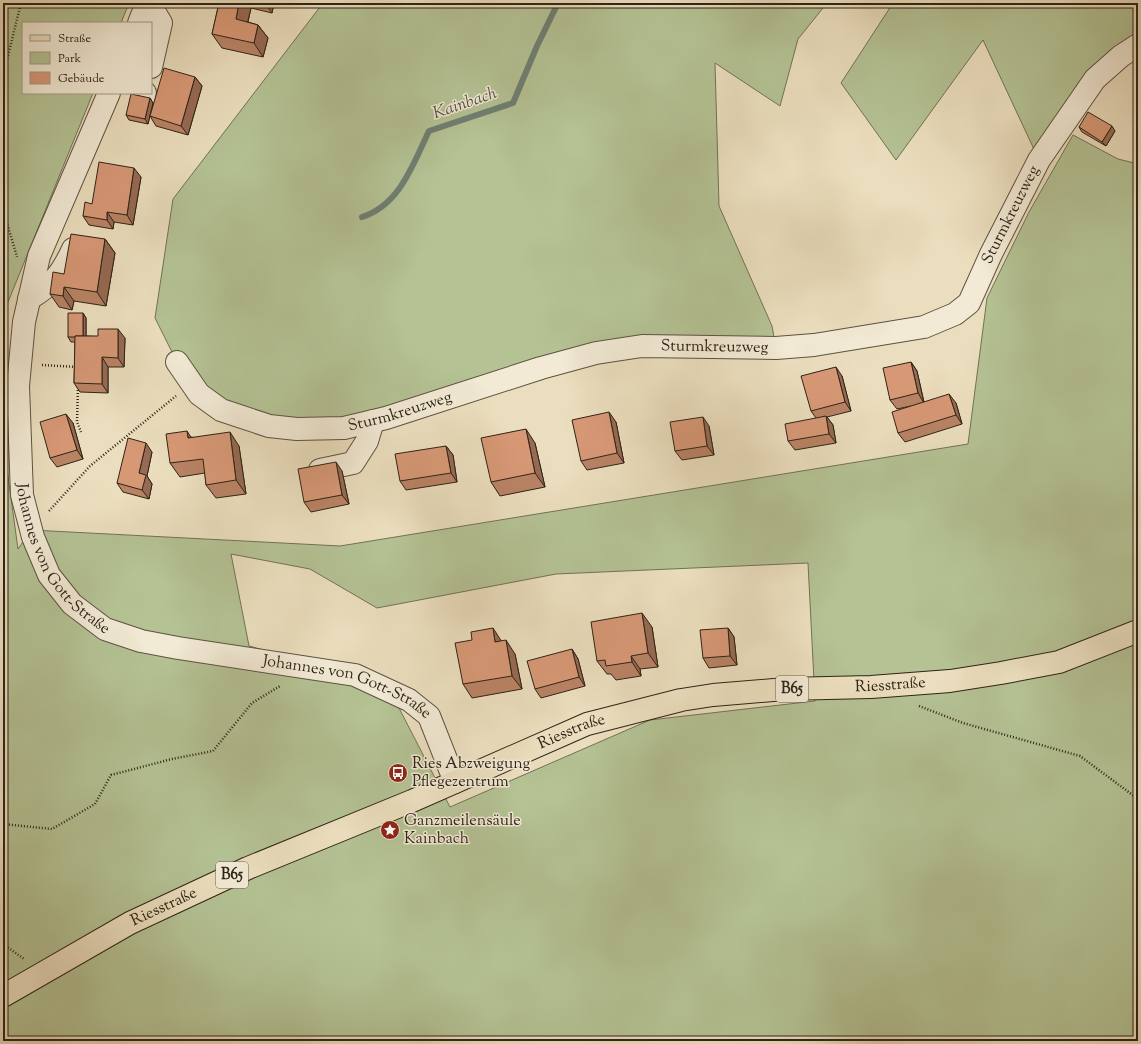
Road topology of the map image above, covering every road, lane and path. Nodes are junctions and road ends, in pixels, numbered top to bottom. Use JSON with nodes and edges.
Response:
{"nodes":[{"id":1,"x":21,"y":3,"type":"edge"},
{"id":2,"x":148,"y":3,"type":"edge"},
{"id":3,"x":139,"y":22,"type":"edge"},
{"id":4,"x":1138,"y":45,"type":"edge"},
{"id":5,"x":152,"y":63,"type":"edge"},
{"id":6,"x":3,"y":76,"type":"edge"},
{"id":7,"x":109,"y":94,"type":"edge"},
{"id":8,"x":3,"y":177,"type":"edge"},
{"id":9,"x":7,"y":223,"type":"dead end"},
{"id":10,"x":73,"y":250,"type":"edge"},
{"id":11,"x":29,"y":300,"type":"junction"},
{"id":12,"x":177,"y":362,"type":"dead end"},
{"id":13,"x":20,"y":364,"type":"junction"},
{"id":14,"x":78,"y":375,"type":"edge"},
{"id":15,"x":78,"y":383,"type":"edge"},
{"id":16,"x":192,"y":384,"type":"junction"},
{"id":17,"x":374,"y":421,"type":"junction"},
{"id":18,"x":81,"y":432,"type":"dead end"},
{"id":19,"x":320,"y":470,"type":"edge"},
{"id":20,"x":31,"y":530,"type":"junction"},
{"id":21,"x":1138,"y":630,"type":"edge"},
{"id":22,"x":310,"y":668,"type":"junction"},
{"id":23,"x":913,"y":704,"type":"dead end"},
{"id":24,"x":455,"y":782,"type":"junction"},
{"id":25,"x":1138,"y":799,"type":"edge"},
{"id":26,"x":3,"y":824,"type":"edge"},
{"id":27,"x":3,"y":996,"type":"edge"}],
"edges":[{"from":1,"to":6,"type":"path"},
{"from":2,"to":3,"type":"street"},
{"from":2,"to":5,"type":"street"},
{"from":4,"to":17,"type":"street","name":"Sturmkreuzweg"},
{"from":7,"to":11,"type":"street","name":"Johannes von Gott-Straße"},
{"from":8,"to":9,"type":"path"},
{"from":10,"to":11,"type":"street"},
{"from":11,"to":13,"type":"street","name":"Johannes von Gott-Straße"},
{"from":12,"to":16,"type":"street","name":"Sturmkreuzweg"},
{"from":13,"to":14,"type":"path"},
{"from":13,"to":20,"type":"street","name":"Johannes von Gott-Straße"},
{"from":15,"to":18,"type":"path"},
{"from":16,"to":17,"type":"street","name":"Sturmkreuzweg"},
{"from":16,"to":20,"type":"path"},
{"from":17,"to":19,"type":"street"},
{"from":20,"to":22,"type":"street","name":"Johannes von Gott-Straße"},
{"from":21,"to":24,"type":"main road","name":"Riesstraße","number":"B65"},
{"from":22,"to":24,"type":"street","name":"Johannes von Gott-Straße"},
{"from":22,"to":26,"type":"path"},
{"from":23,"to":25,"type":"path"},
{"from":24,"to":27,"type":"main road","name":"Riesstraße","number":"B65"}]}
